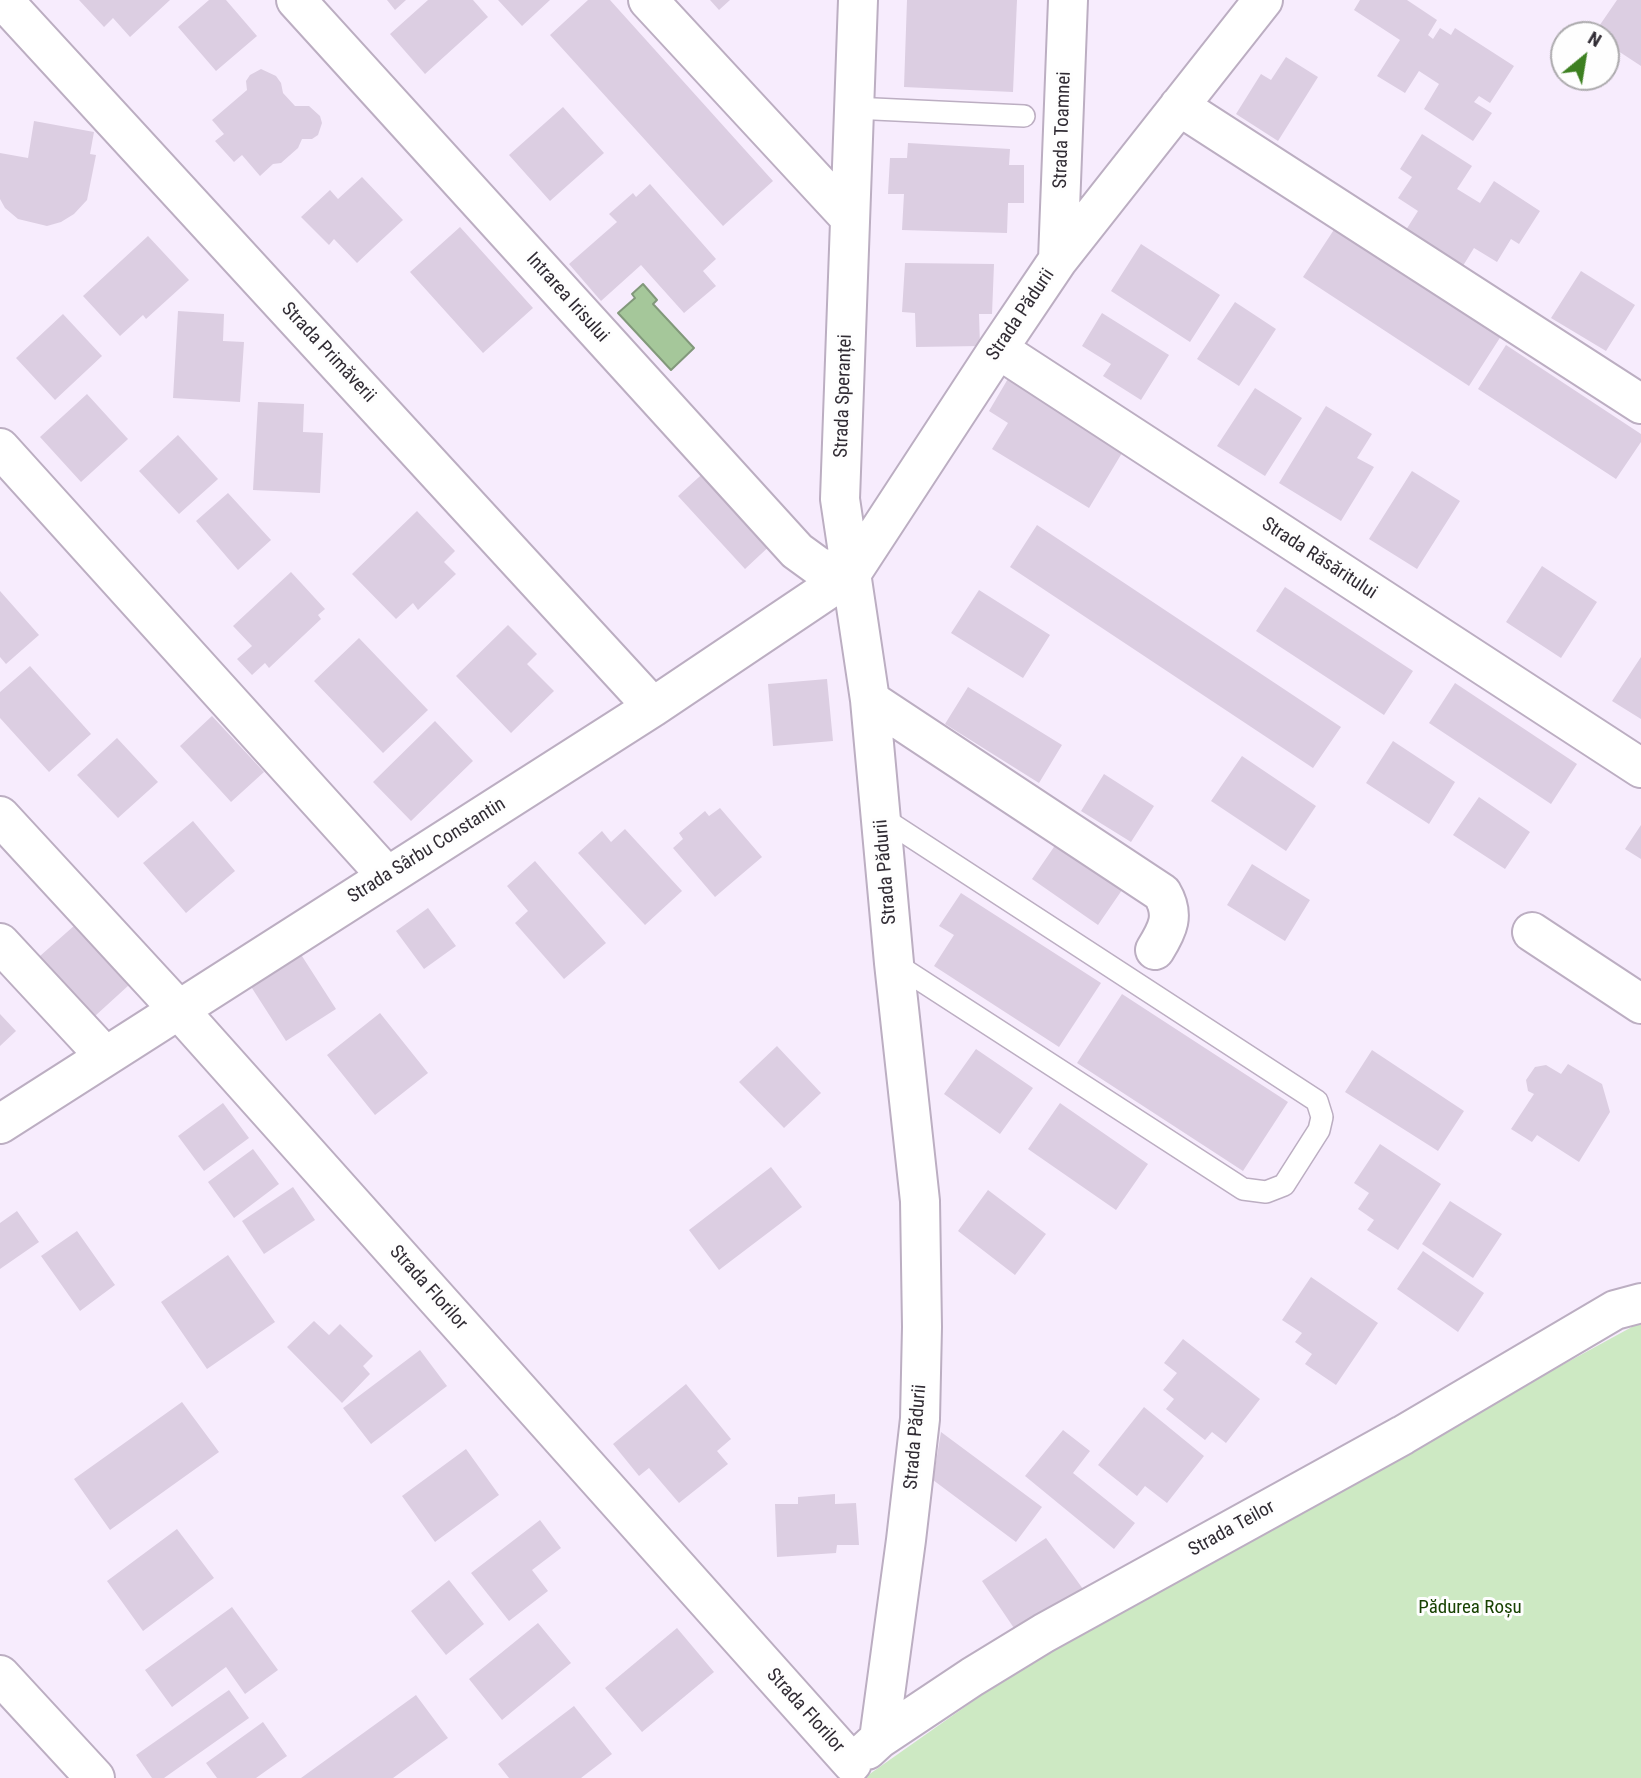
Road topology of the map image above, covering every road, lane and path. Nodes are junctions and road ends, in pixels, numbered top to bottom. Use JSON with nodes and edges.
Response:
{"nodes":[{"id":1,"x":3,"y":0,"type":"edge"},
{"id":2,"x":296,"y":0,"type":"edge"},
{"id":3,"x":648,"y":0,"type":"edge"},
{"id":4,"x":858,"y":0,"type":"edge"},
{"id":5,"x":1068,"y":0,"type":"edge"},
{"id":6,"x":1263,"y":0,"type":"edge"},
{"id":7,"x":1179,"y":106,"type":"junction"},
{"id":8,"x":853,"y":108,"type":"junction"},
{"id":9,"x":1024,"y":116,"type":"dead end"},
{"id":10,"x":849,"y":217,"type":"junction"},
{"id":11,"x":1058,"y":260,"type":"junction"},
{"id":12,"x":998,"y":349,"type":"junction"},
{"id":13,"x":1641,"y":404,"type":"edge"},
{"id":14,"x":0,"y":448,"type":"edge"},
{"id":15,"x":851,"y":575,"type":"junction"},
{"id":16,"x":870,"y":700,"type":"junction"},
{"id":17,"x":653,"y":707,"type":"junction"},
{"id":18,"x":1641,"y":768,"type":"edge"},
{"id":19,"x":0,"y":816,"type":"edge"},
{"id":20,"x":881,"y":817,"type":"junction"},
{"id":21,"x":387,"y":876,"type":"junction"},
{"id":22,"x":1532,"y":932,"type":"dead end"},
{"id":23,"x":0,"y":943,"type":"edge"},
{"id":24,"x":1155,"y":950,"type":"dead end"},
{"id":25,"x":894,"y":963,"type":"junction"},
{"id":26,"x":1641,"y":1004,"type":"edge"},
{"id":27,"x":178,"y":1009,"type":"junction"},
{"id":28,"x":105,"y":1056,"type":"junction"},
{"id":29,"x":0,"y":1124,"type":"edge"},
{"id":30,"x":1641,"y":1303,"type":"edge"},
{"id":31,"x":0,"y":1675,"type":"edge"},
{"id":32,"x":856,"y":1760,"type":"edge"},
{"id":33,"x":96,"y":1778,"type":"edge"}],
"edges":[{"from":1,"to":17,"type":"street","name":"Strada Primăverii"},
{"from":2,"to":15,"type":"street","name":"Intrarea Irisului"},
{"from":3,"to":10,"type":"street"},
{"from":4,"to":8,"type":"street","name":"Strada Speranței"},
{"from":5,"to":11,"type":"street","name":"Strada Toamnei"},
{"from":6,"to":7,"type":"street","name":"Strada Pădurii"},
{"from":7,"to":11,"type":"street","name":"Strada Pădurii"},
{"from":7,"to":13,"type":"street"},
{"from":8,"to":9,"type":"lane"},
{"from":8,"to":10,"type":"street","name":"Strada Speranței"},
{"from":10,"to":15,"type":"street","name":"Strada Speranței"},
{"from":11,"to":12,"type":"street","name":"Strada Pădurii"},
{"from":12,"to":15,"type":"street","name":"Strada Pădurii"},
{"from":12,"to":18,"type":"street","name":"Strada Răsăritului"},
{"from":14,"to":21,"type":"street"},
{"from":15,"to":16,"type":"street","name":"Strada Pădurii"},
{"from":15,"to":17,"type":"street","name":"Strada Sârbu Constantin"},
{"from":16,"to":20,"type":"street","name":"Strada Pădurii"},
{"from":16,"to":24,"type":"street"},
{"from":17,"to":21,"type":"street","name":"Strada Sârbu Constantin"},
{"from":19,"to":27,"type":"street","name":"Strada Florilor"},
{"from":20,"to":25,"type":"street","name":"Strada Pădurii"},
{"from":20,"to":25,"type":"lane"},
{"from":21,"to":27,"type":"street","name":"Strada Sârbu Constantin"},
{"from":22,"to":26,"type":"street"},
{"from":23,"to":28,"type":"street"},
{"from":25,"to":32,"type":"street","name":"Strada Pădurii"},
{"from":27,"to":28,"type":"street","name":"Strada Sârbu Constantin"},
{"from":27,"to":32,"type":"street","name":"Strada Florilor"},
{"from":28,"to":29,"type":"street","name":"Strada Sârbu Constantin"},
{"from":30,"to":32,"type":"street","name":"Strada Teilor"},
{"from":31,"to":33,"type":"street"}]}
